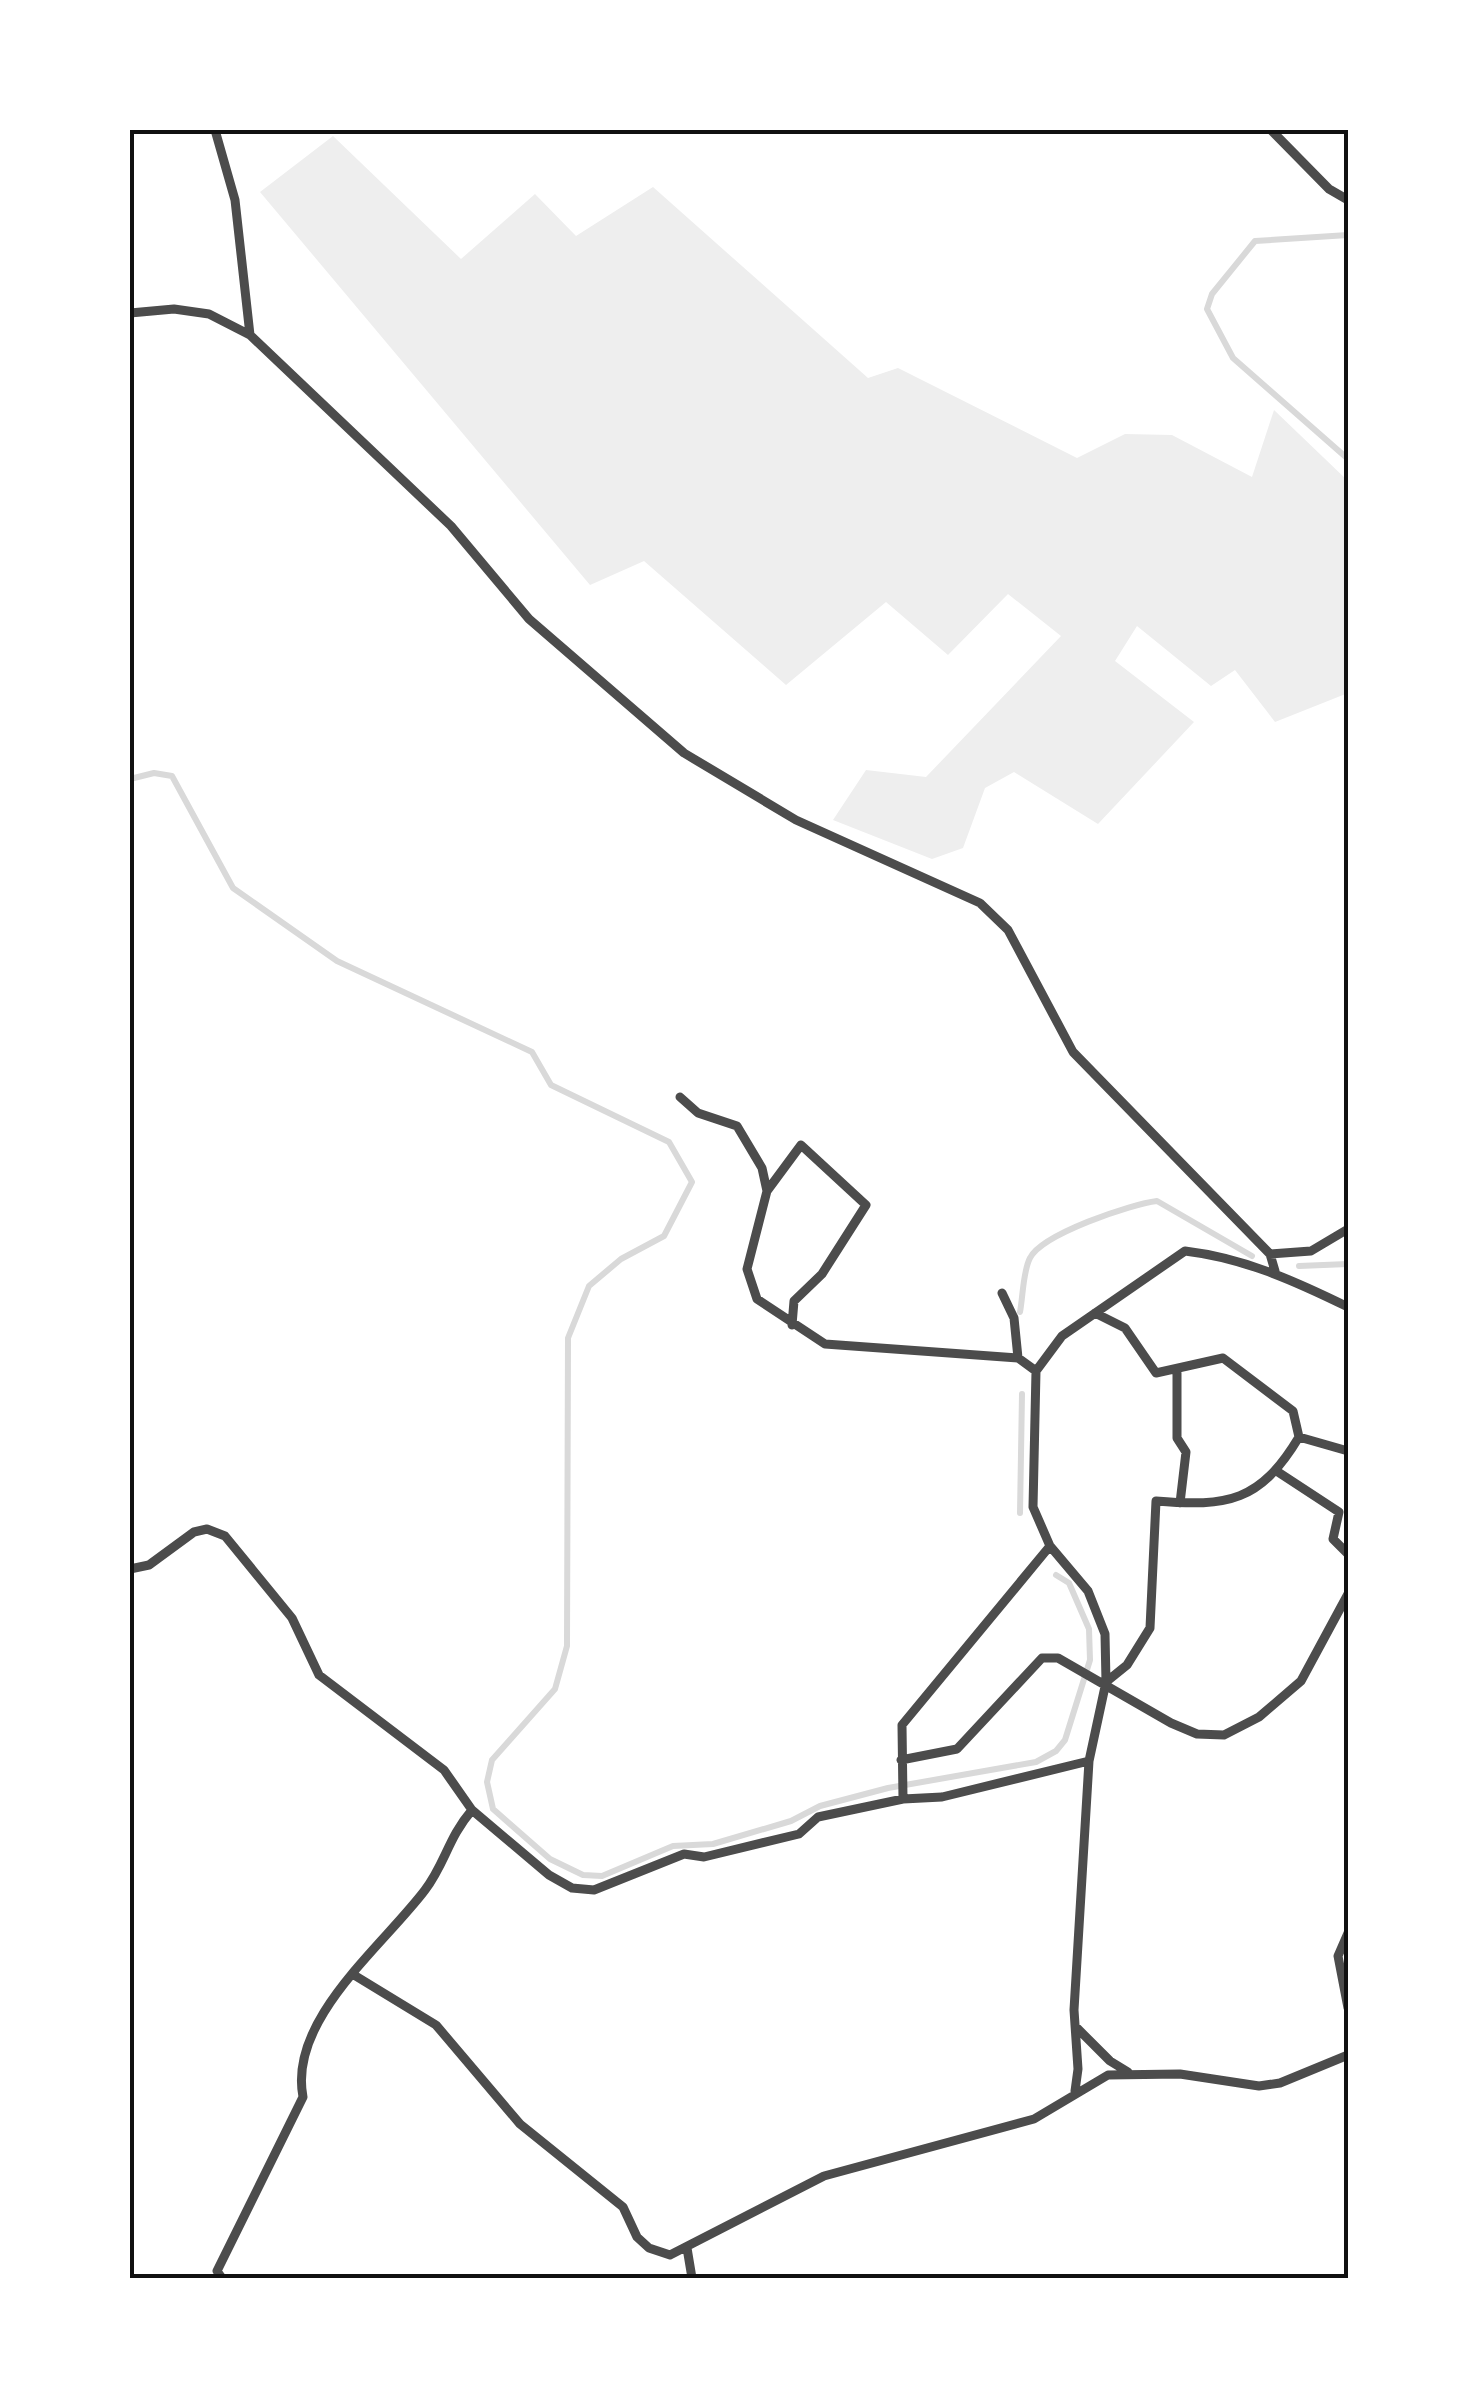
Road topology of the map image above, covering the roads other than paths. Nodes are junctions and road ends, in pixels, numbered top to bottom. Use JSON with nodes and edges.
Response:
{"nodes":[{"id":1,"x":215,"y":130,"type":"edge"},
{"id":2,"x":1271,"y":130,"type":"edge"},
{"id":3,"x":1348,"y":200,"type":"edge"},
{"id":4,"x":130,"y":313,"type":"edge"},
{"id":5,"x":250,"y":334,"type":"junction"},
{"id":6,"x":680,"y":1098,"type":"dead end"},
{"id":7,"x":767,"y":1191,"type":"junction"},
{"id":8,"x":1348,"y":1230,"type":"edge"},
{"id":9,"x":1270,"y":1254,"type":"junction"},
{"id":10,"x":1275,"y":1271,"type":"junction"},
{"id":11,"x":1002,"y":1293,"type":"dead end"},
{"id":12,"x":1348,"y":1307,"type":"edge"},
{"id":13,"x":1095,"y":1313,"type":"junction"},
{"id":14,"x":792,"y":1326,"type":"junction"},
{"id":15,"x":1018,"y":1358,"type":"junction"},
{"id":16,"x":1036,"y":1371,"type":"junction"},
{"id":17,"x":1176,"y":1372,"type":"junction"},
{"id":18,"x":1299,"y":1437,"type":"junction"},
{"id":19,"x":1348,"y":1451,"type":"edge"},
{"id":20,"x":1278,"y":1472,"type":"junction"},
{"id":21,"x":1180,"y":1503,"type":"junction"},
{"id":22,"x":1050,"y":1546,"type":"junction"},
{"id":23,"x":1348,"y":1554,"type":"edge"},
{"id":24,"x":130,"y":1569,"type":"edge"},
{"id":25,"x":1348,"y":1594,"type":"edge"},
{"id":26,"x":1106,"y":1682,"type":"junction"},
{"id":27,"x":902,"y":1760,"type":"junction"},
{"id":28,"x":1089,"y":1761,"type":"junction"},
{"id":29,"x":902,"y":1796,"type":"junction"},
{"id":30,"x":472,"y":1810,"type":"junction"},
{"id":31,"x":1348,"y":1933,"type":"edge"},
{"id":32,"x":354,"y":1974,"type":"junction"},
{"id":33,"x":1348,"y":2008,"type":"edge"},
{"id":34,"x":1074,"y":2022,"type":"junction"},
{"id":35,"x":1348,"y":2055,"type":"edge"},
{"id":36,"x":1131,"y":2073,"type":"junction"},
{"id":37,"x":1074,"y":2091,"type":"junction"},
{"id":38,"x":687,"y":2248,"type":"junction"},
{"id":39,"x":222,"y":2278,"type":"edge"},
{"id":40,"x":692,"y":2278,"type":"edge"}],
"edges":[{"from":1,"to":5,"type":"street"},
{"from":2,"to":3,"type":"street"},
{"from":4,"to":5,"type":"street"},
{"from":5,"to":9,"type":"street"},
{"from":6,"to":7,"type":"street"},
{"from":7,"to":14,"type":"street"},
{"from":7,"to":14,"type":"street"},
{"from":8,"to":9,"type":"street"},
{"from":9,"to":10,"type":"street"},
{"from":10,"to":12,"type":"street"},
{"from":10,"to":13,"type":"street"},
{"from":11,"to":15,"type":"street"},
{"from":13,"to":16,"type":"street"},
{"from":13,"to":17,"type":"street"},
{"from":14,"to":15,"type":"street"},
{"from":15,"to":16,"type":"street"},
{"from":16,"to":22,"type":"street"},
{"from":17,"to":18,"type":"street"},
{"from":17,"to":21,"type":"street"},
{"from":18,"to":19,"type":"street"},
{"from":18,"to":20,"type":"street"},
{"from":20,"to":21,"type":"street"},
{"from":20,"to":23,"type":"street"},
{"from":21,"to":26,"type":"street"},
{"from":22,"to":26,"type":"street"},
{"from":22,"to":27,"type":"street"},
{"from":24,"to":30,"type":"street"},
{"from":25,"to":26,"type":"street"},
{"from":26,"to":27,"type":"street"},
{"from":26,"to":28,"type":"street"},
{"from":27,"to":29,"type":"street"},
{"from":28,"to":29,"type":"street"},
{"from":28,"to":34,"type":"street"},
{"from":29,"to":30,"type":"street"},
{"from":30,"to":32,"type":"street"},
{"from":31,"to":33,"type":"street"},
{"from":32,"to":38,"type":"street"},
{"from":32,"to":39,"type":"street"},
{"from":34,"to":36,"type":"street"},
{"from":34,"to":37,"type":"street"},
{"from":35,"to":36,"type":"street"},
{"from":36,"to":37,"type":"street"},
{"from":37,"to":38,"type":"street"},
{"from":38,"to":40,"type":"street"}]}
